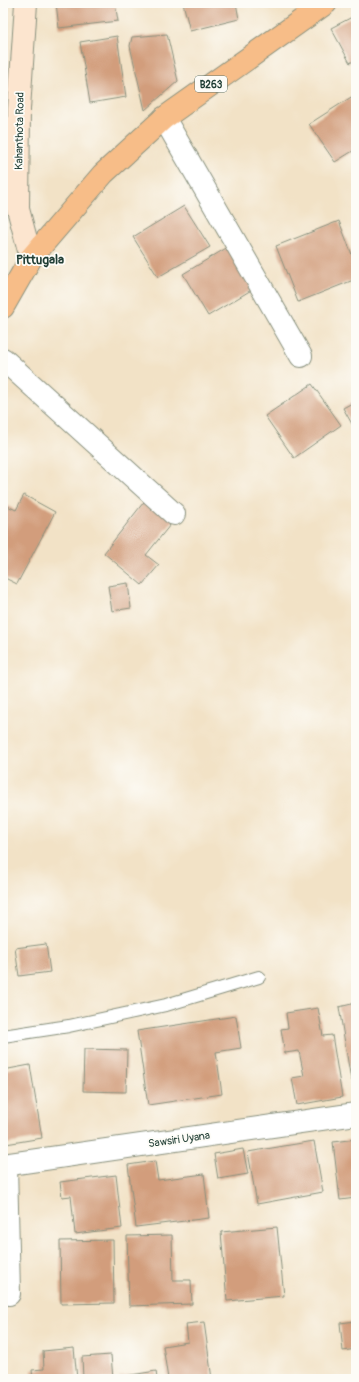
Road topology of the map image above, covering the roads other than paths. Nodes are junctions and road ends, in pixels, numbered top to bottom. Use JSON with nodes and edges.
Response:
{"nodes":[{"id":1,"x":26,"y":3,"type":"edge"},
{"id":2,"x":326,"y":3,"type":"edge"},
{"id":3,"x":164,"y":118,"type":"junction"},
{"id":4,"x":31,"y":258,"type":"junction"},
{"id":5,"x":3,"y":307,"type":"edge"},
{"id":6,"x":301,"y":356,"type":"dead end"},
{"id":7,"x":3,"y":359,"type":"edge"},
{"id":8,"x":174,"y":514,"type":"dead end"},
{"id":9,"x":259,"y":977,"type":"dead end"},
{"id":10,"x":3,"y":1036,"type":"edge"},
{"id":11,"x":356,"y":1114,"type":"edge"},
{"id":12,"x":4,"y":1165,"type":"edge"},
{"id":13,"x":9,"y":1294,"type":"dead end"}],
"edges":[{"from":1,"to":4,"type":"main road","name":"Kahanthota Road"},
{"from":2,"to":3,"type":"main road","number":"B263"},
{"from":3,"to":4,"type":"main road","number":"B263"},
{"from":3,"to":6,"type":"street"},
{"from":4,"to":5,"type":"main road","number":"B263"},
{"from":7,"to":8,"type":"street"},
{"from":9,"to":10,"type":"lane"},
{"from":11,"to":12,"type":"street","name":"Sawsiri Uyana"},
{"from":12,"to":13,"type":"street"}]}
